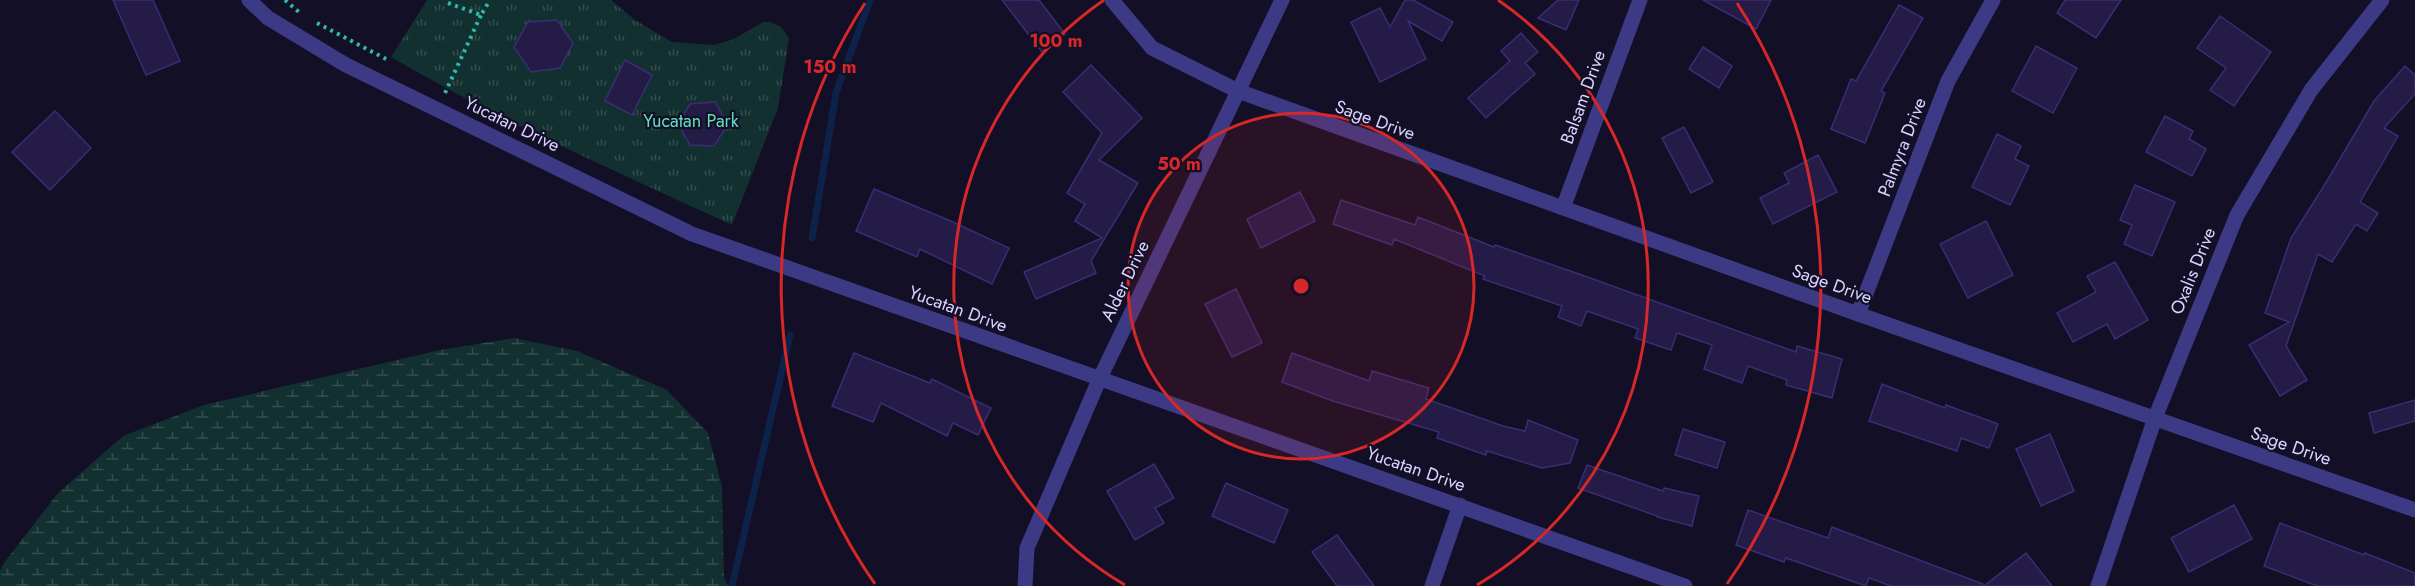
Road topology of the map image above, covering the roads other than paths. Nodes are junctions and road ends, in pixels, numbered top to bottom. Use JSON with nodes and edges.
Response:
{"nodes":[{"id":1,"x":249,"y":0,"type":"edge"},
{"id":2,"x":1112,"y":0,"type":"edge"},
{"id":3,"x":1282,"y":0,"type":"edge"},
{"id":4,"x":1640,"y":0,"type":"edge"},
{"id":5,"x":1993,"y":0,"type":"edge"},
{"id":6,"x":2382,"y":0,"type":"edge"},
{"id":7,"x":1238,"y":91,"type":"junction"},
{"id":8,"x":1563,"y":208,"type":"junction"},
{"id":9,"x":1858,"y":314,"type":"junction"},
{"id":10,"x":1099,"y":380,"type":"junction"},
{"id":11,"x":2154,"y":418,"type":"junction"},
{"id":12,"x":1460,"y":505,"type":"junction"},
{"id":13,"x":2415,"y":510,"type":"edge"},
{"id":14,"x":1025,"y":586,"type":"edge"},
{"id":15,"x":1432,"y":586,"type":"edge"},
{"id":16,"x":1685,"y":586,"type":"edge"},
{"id":17,"x":2098,"y":586,"type":"edge"}],
"edges":[{"from":1,"to":10,"type":"street","name":"Yucatan Drive"},
{"from":2,"to":7,"type":"street","name":"Sage Drive"},
{"from":3,"to":7,"type":"street","name":"Alder Drive"},
{"from":4,"to":8,"type":"street","name":"Balsam Drive"},
{"from":5,"to":9,"type":"street","name":"Palmyra Drive"},
{"from":6,"to":11,"type":"street","name":"Oxalis Drive"},
{"from":7,"to":8,"type":"street","name":"Sage Drive"},
{"from":7,"to":10,"type":"street","name":"Alder Drive"},
{"from":8,"to":9,"type":"street","name":"Sage Drive"},
{"from":9,"to":11,"type":"street","name":"Sage Drive"},
{"from":10,"to":12,"type":"street","name":"Yucatan Drive"},
{"from":10,"to":14,"type":"street","name":"Alder Drive"},
{"from":11,"to":13,"type":"street","name":"Sage Drive"},
{"from":11,"to":17,"type":"street","name":"Oxalis Drive"},
{"from":12,"to":15,"type":"street"},
{"from":12,"to":16,"type":"street","name":"Yucatan Drive"}]}
